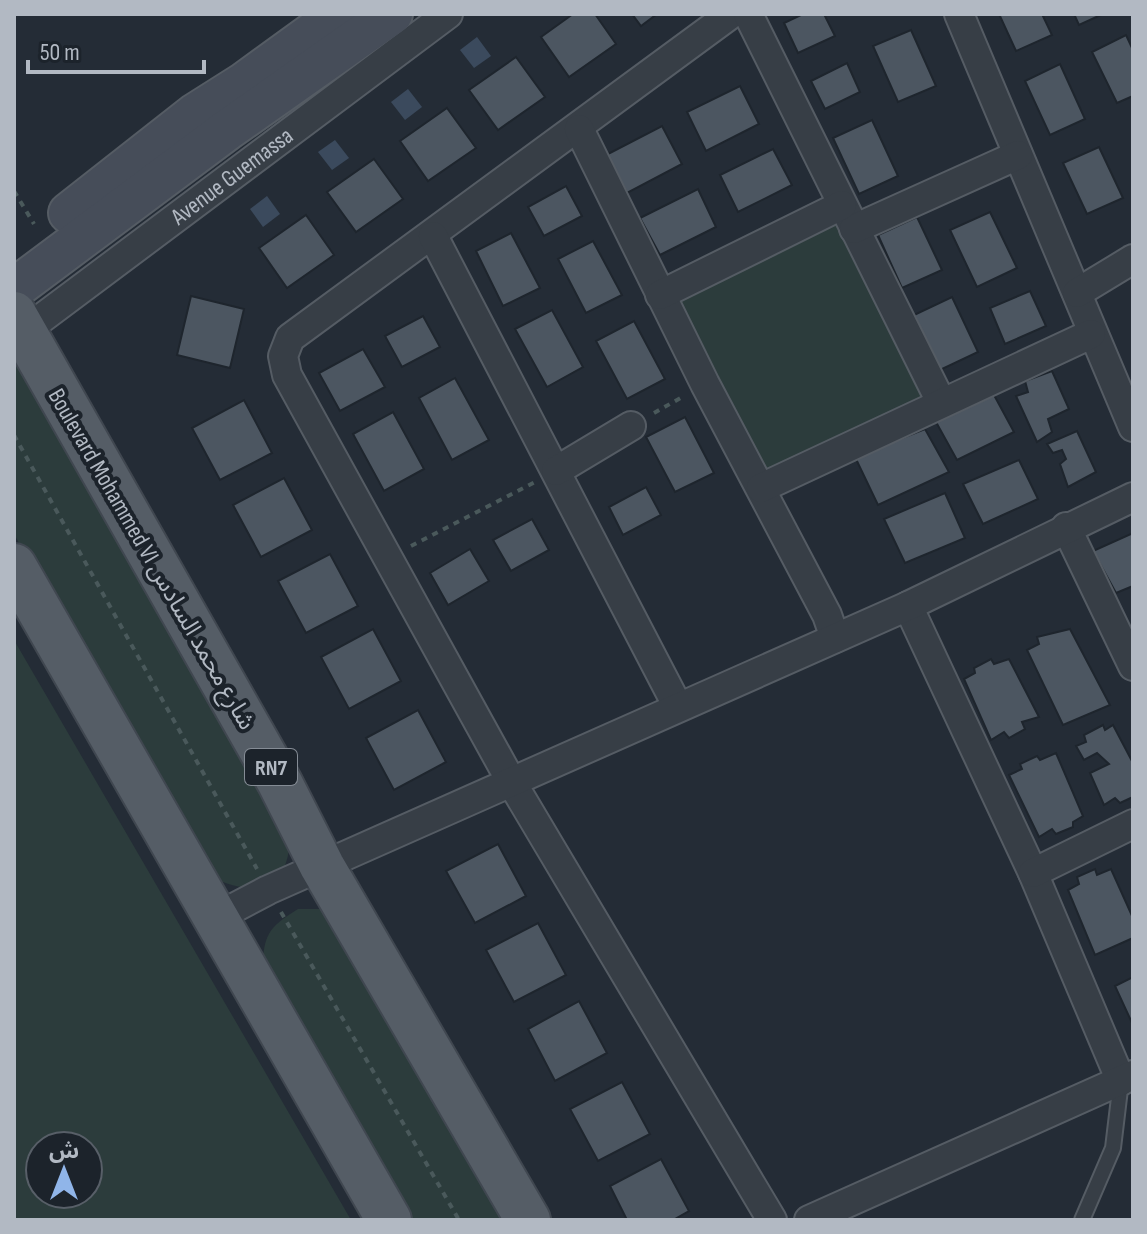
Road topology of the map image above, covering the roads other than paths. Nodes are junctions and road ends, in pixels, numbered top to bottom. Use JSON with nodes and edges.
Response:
{"nodes":[{"id":1,"x":339,"y":14,"type":"edge"},
{"id":2,"x":392,"y":14,"type":"edge"},
{"id":3,"x":448,"y":14,"type":"edge"},
{"id":4,"x":731,"y":14,"type":"edge"},
{"id":5,"x":748,"y":14,"type":"edge"},
{"id":6,"x":959,"y":14,"type":"edge"},
{"id":7,"x":579,"y":129,"type":"junction"},
{"id":8,"x":1018,"y":155,"type":"junction"},
{"id":9,"x":848,"y":217,"type":"junction"},
{"id":10,"x":433,"y":236,"type":"junction"},
{"id":11,"x":24,"y":240,"type":"edge"},
{"id":12,"x":1133,"y":259,"type":"edge"},
{"id":13,"x":14,"y":289,"type":"edge"},
{"id":14,"x":1077,"y":293,"type":"junction"},
{"id":15,"x":660,"y":295,"type":"junction"},
{"id":16,"x":17,"y":328,"type":"edge"},
{"id":17,"x":1091,"y":334,"type":"junction"},
{"id":18,"x":941,"y":402,"type":"junction"},
{"id":19,"x":631,"y":426,"type":"road end"},
{"id":20,"x":1133,"y":427,"type":"edge"},
{"id":21,"x":556,"y":471,"type":"junction"},
{"id":22,"x":761,"y":488,"type":"junction"},
{"id":23,"x":1133,"y":497,"type":"edge"},
{"id":24,"x":1066,"y":527,"type":"junction"},
{"id":25,"x":14,"y":566,"type":"edge"},
{"id":26,"x":908,"y":606,"type":"junction"},
{"id":27,"x":835,"y":638,"type":"junction"},
{"id":28,"x":1133,"y":666,"type":"edge"},
{"id":29,"x":678,"y":707,"type":"junction"},
{"id":30,"x":512,"y":783,"type":"junction"},
{"id":31,"x":1133,"y":824,"type":"edge"},
{"id":32,"x":322,"y":866,"type":"junction"},
{"id":33,"x":1033,"y":873,"type":"junction"},
{"id":34,"x":213,"y":919,"type":"junction"},
{"id":35,"x":1127,"y":1078,"type":"edge"},
{"id":36,"x":843,"y":1213,"type":"edge"},
{"id":37,"x":389,"y":1220,"type":"edge"},
{"id":38,"x":528,"y":1220,"type":"edge"},
{"id":39,"x":772,"y":1220,"type":"edge"},
{"id":40,"x":809,"y":1220,"type":"edge"},
{"id":41,"x":1082,"y":1220,"type":"edge"}],
"edges":[{"from":1,"to":11,"type":"main road"},
{"from":2,"to":13,"type":"main road","name":"Avenue Guemassa"},
{"from":3,"to":16,"type":"street","name":"Avenue Guemassa"},
{"from":4,"to":7,"type":"street"},
{"from":5,"to":9,"type":"street"},
{"from":6,"to":8,"type":"street"},
{"from":7,"to":10,"type":"street"},
{"from":7,"to":15,"type":"street"},
{"from":8,"to":9,"type":"street"},
{"from":8,"to":14,"type":"street"},
{"from":9,"to":15,"type":"street"},
{"from":9,"to":18,"type":"street"},
{"from":10,"to":21,"type":"street"},
{"from":10,"to":30,"type":"street"},
{"from":12,"to":14,"type":"street"},
{"from":14,"to":17,"type":"street"},
{"from":15,"to":22,"type":"street"},
{"from":16,"to":32,"type":"main road","name":"Boulevard Mohammed VI شارع محمد السادس","number":"RN7"},
{"from":17,"to":18,"type":"street"},
{"from":17,"to":20,"type":"street"},
{"from":18,"to":22,"type":"street"},
{"from":19,"to":21,"type":"street"},
{"from":21,"to":29,"type":"street"},
{"from":22,"to":27,"type":"street"},
{"from":23,"to":24,"type":"street"},
{"from":24,"to":26,"type":"street"},
{"from":24,"to":28,"type":"street"},
{"from":25,"to":34,"type":"main road"},
{"from":26,"to":27,"type":"street"},
{"from":26,"to":33,"type":"street"},
{"from":27,"to":29,"type":"street"},
{"from":29,"to":30,"type":"street"},
{"from":30,"to":32,"type":"street"},
{"from":30,"to":39,"type":"street"},
{"from":31,"to":33,"type":"street"},
{"from":32,"to":34,"type":"street"},
{"from":32,"to":38,"type":"main road","name":"Boulevard Mohammed VI شارع محمد السادس","number":"RN7"},
{"from":33,"to":35,"type":"street"},
{"from":34,"to":37,"type":"main road"},
{"from":35,"to":36,"type":"street"},
{"from":35,"to":41,"type":"lane"},
{"from":36,"to":40,"type":"street"}]}
